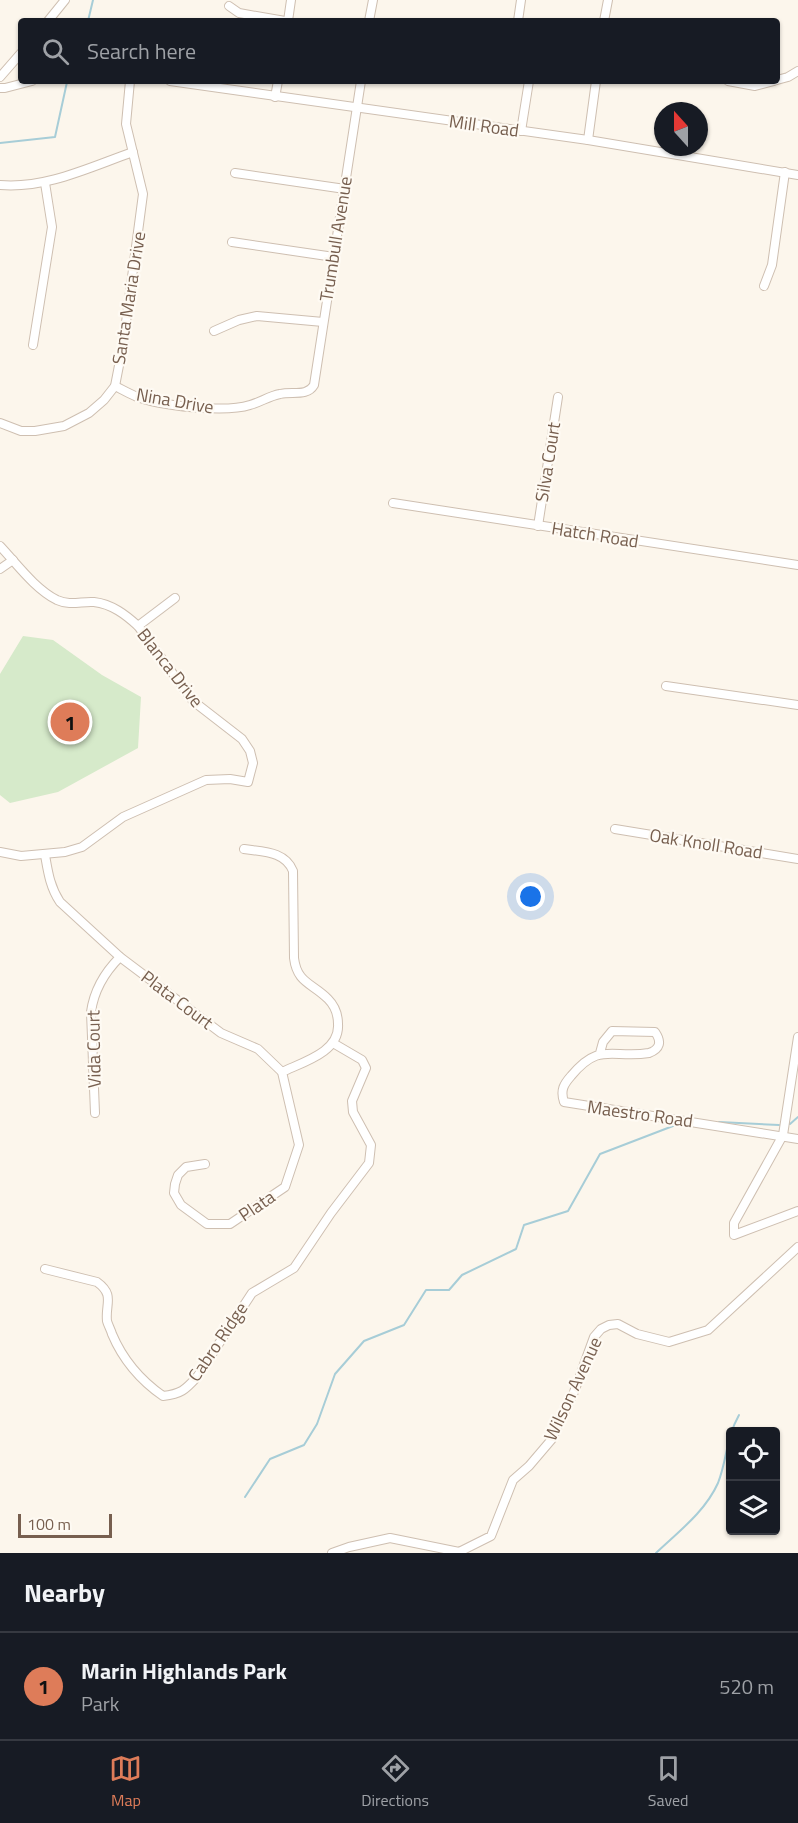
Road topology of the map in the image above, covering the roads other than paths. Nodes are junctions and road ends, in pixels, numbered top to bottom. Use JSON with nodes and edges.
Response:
{"nodes":[{"id":1,"x":66,"y":0,"type":"edge"},
{"id":2,"x":291,"y":0,"type":"edge"},
{"id":3,"x":373,"y":0,"type":"edge"},
{"id":4,"x":521,"y":0,"type":"edge"},
{"id":5,"x":608,"y":0,"type":"edge"},
{"id":6,"x":230,"y":6,"type":"dead end"},
{"id":7,"x":51,"y":18,"type":"edge"},
{"id":8,"x":268,"y":18,"type":"edge"},
{"id":9,"x":287,"y":18,"type":"edge"},
{"id":10,"x":370,"y":18,"type":"edge"},
{"id":11,"x":518,"y":18,"type":"edge"},
{"id":12,"x":605,"y":18,"type":"edge"},
{"id":13,"x":18,"y":56,"type":"edge"},
{"id":14,"x":798,"y":71,"type":"edge"},
{"id":15,"x":0,"y":77,"type":"edge"},
{"id":16,"x":780,"y":79,"type":"edge"},
{"id":17,"x":20,"y":84,"type":"edge"},
{"id":18,"x":130,"y":84,"type":"edge"},
{"id":19,"x":190,"y":84,"type":"edge"},
{"id":20,"x":277,"y":84,"type":"edge"},
{"id":21,"x":360,"y":84,"type":"edge"},
{"id":22,"x":529,"y":84,"type":"edge"},
{"id":23,"x":596,"y":84,"type":"edge"},
{"id":24,"x":745,"y":84,"type":"edge"},
{"id":25,"x":764,"y":84,"type":"edge"},
{"id":26,"x":0,"y":88,"type":"edge"},
{"id":27,"x":275,"y":97,"type":"junction"},
{"id":28,"x":356,"y":108,"type":"junction"},
{"id":29,"x":521,"y":131,"type":"junction"},
{"id":30,"x":588,"y":140,"type":"junction"},
{"id":31,"x":133,"y":152,"type":"junction"},
{"id":32,"x":784,"y":172,"type":"junction"},
{"id":33,"x":235,"y":173,"type":"dead end"},
{"id":34,"x":798,"y":174,"type":"edge"},
{"id":35,"x":45,"y":183,"type":"junction"},
{"id":36,"x":0,"y":185,"type":"edge"},
{"id":37,"x":345,"y":189,"type":"junction"},
{"id":38,"x":232,"y":242,"type":"dead end"},
{"id":39,"x":334,"y":257,"type":"junction"},
{"id":40,"x":764,"y":286,"type":"dead end"},
{"id":41,"x":323,"y":322,"type":"junction"},
{"id":42,"x":214,"y":331,"type":"dead end"},
{"id":43,"x":33,"y":345,"type":"dead end"},
{"id":44,"x":115,"y":386,"type":"junction"},
{"id":45,"x":305,"y":393,"type":"joint"},
{"id":46,"x":558,"y":397,"type":"dead end"},
{"id":47,"x":0,"y":423,"type":"edge"},
{"id":48,"x":393,"y":503,"type":"dead end"},
{"id":49,"x":538,"y":526,"type":"junction"},
{"id":50,"x":0,"y":546,"type":"edge"},
{"id":51,"x":13,"y":560,"type":"junction"},
{"id":52,"x":798,"y":565,"type":"edge"},
{"id":53,"x":0,"y":569,"type":"edge"},
{"id":54,"x":175,"y":598,"type":"dead end"},
{"id":55,"x":138,"y":626,"type":"junction"},
{"id":56,"x":666,"y":686,"type":"dead end"},
{"id":57,"x":798,"y":705,"type":"edge"},
{"id":58,"x":615,"y":829,"type":"dead end"},
{"id":59,"x":244,"y":849,"type":"dead end"},
{"id":60,"x":0,"y":852,"type":"edge"},
{"id":61,"x":45,"y":855,"type":"junction"},
{"id":62,"x":798,"y":859,"type":"edge"},
{"id":63,"x":120,"y":957,"type":"junction"},
{"id":64,"x":798,"y":1037,"type":"edge"},
{"id":65,"x":333,"y":1043,"type":"junction"},
{"id":66,"x":600,"y":1053,"type":"junction"},
{"id":67,"x":282,"y":1071,"type":"junction"},
{"id":68,"x":96,"y":1113,"type":"dead end"},
{"id":69,"x":783,"y":1135,"type":"junction"},
{"id":70,"x":798,"y":1138,"type":"edge"},
{"id":71,"x":205,"y":1164,"type":"dead end"},
{"id":72,"x":798,"y":1211,"type":"edge"},
{"id":73,"x":798,"y":1247,"type":"edge"},
{"id":74,"x":45,"y":1269,"type":"dead end"},
{"id":75,"x":332,"y":1553,"type":"edge"}],
"edges":[{"from":1,"to":7,"type":"street"},
{"from":2,"to":9,"type":"street"},
{"from":3,"to":10,"type":"street"},
{"from":4,"to":11,"type":"street"},
{"from":5,"to":12,"type":"street"},
{"from":6,"to":8,"type":"street"},
{"from":13,"to":15,"type":"street"},
{"from":14,"to":16,"type":"street"},
{"from":17,"to":26,"type":"street"},
{"from":18,"to":31,"type":"street","name":"Santa Maria Drive"},
{"from":19,"to":27,"type":"street","name":"Mill Road"},
{"from":20,"to":27,"type":"street"},
{"from":21,"to":28,"type":"street","name":"Trumbull Avenue"},
{"from":22,"to":29,"type":"street"},
{"from":23,"to":30,"type":"street"},
{"from":24,"to":25,"type":"street"},
{"from":27,"to":28,"type":"street","name":"Mill Road"},
{"from":28,"to":29,"type":"street","name":"Mill Road"},
{"from":28,"to":37,"type":"street","name":"Trumbull Avenue"},
{"from":29,"to":30,"type":"street","name":"Mill Road"},
{"from":30,"to":32,"type":"street","name":"Mill Road"},
{"from":31,"to":35,"type":"street"},
{"from":31,"to":44,"type":"street","name":"Santa Maria Drive"},
{"from":32,"to":34,"type":"street","name":"Mill Road"},
{"from":32,"to":40,"type":"street"},
{"from":33,"to":37,"type":"street"},
{"from":35,"to":36,"type":"street"},
{"from":35,"to":43,"type":"street"},
{"from":37,"to":39,"type":"street","name":"Trumbull Avenue"},
{"from":38,"to":39,"type":"street"},
{"from":39,"to":41,"type":"street","name":"Trumbull Avenue"},
{"from":41,"to":42,"type":"street"},
{"from":41,"to":45,"type":"street","name":"Trumbull Avenue"},
{"from":44,"to":45,"type":"street","name":"Nina Drive"},
{"from":44,"to":47,"type":"street","name":"Santa Maria Drive"},
{"from":46,"to":49,"type":"street","name":"Silva Court"},
{"from":48,"to":49,"type":"street","name":"Hatch Road"},
{"from":49,"to":52,"type":"street","name":"Hatch Road"},
{"from":50,"to":51,"type":"street","name":"Blanca Drive"},
{"from":51,"to":53,"type":"street"},
{"from":51,"to":55,"type":"street","name":"Blanca Drive"},
{"from":54,"to":55,"type":"street"},
{"from":55,"to":61,"type":"street","name":"Blanca Drive"},
{"from":56,"to":57,"type":"street"},
{"from":58,"to":62,"type":"street","name":"Oak Knoll Road"},
{"from":59,"to":65,"type":"street"},
{"from":60,"to":61,"type":"street"},
{"from":61,"to":63,"type":"street","name":"Plata Court"},
{"from":63,"to":67,"type":"street","name":"Plata Court"},
{"from":63,"to":68,"type":"street","name":"Vida Court"},
{"from":64,"to":69,"type":"street"},
{"from":65,"to":67,"type":"street"},
{"from":65,"to":74,"type":"street","name":"Cabro Ridge"},
{"from":66,"to":66,"type":"street","name":"Maestro Road"},
{"from":66,"to":69,"type":"street","name":"Maestro Road"},
{"from":67,"to":71,"type":"street","name":"Plata"},
{"from":69,"to":70,"type":"street"},
{"from":69,"to":72,"type":"street"},
{"from":73,"to":75,"type":"street","name":"Wilson Avenue"}]}
